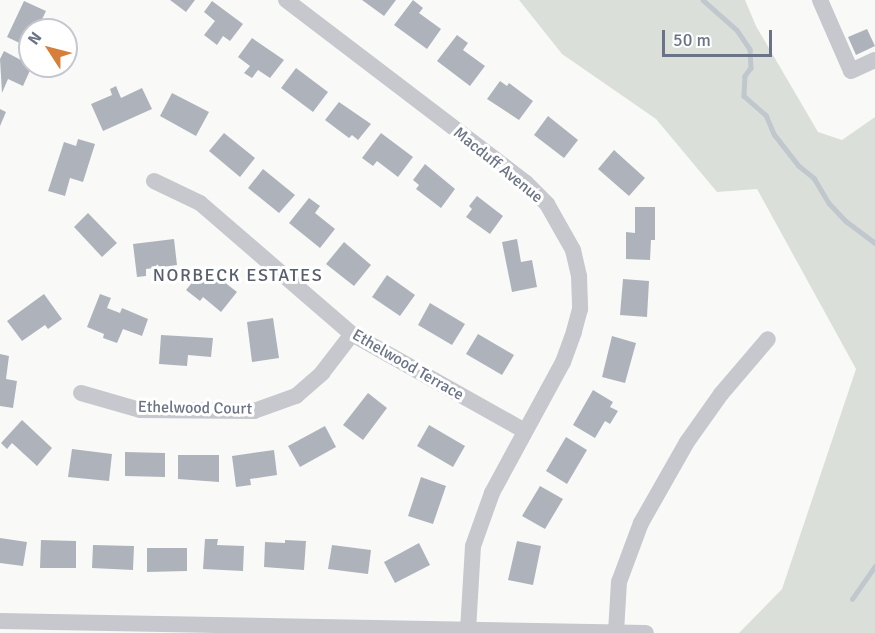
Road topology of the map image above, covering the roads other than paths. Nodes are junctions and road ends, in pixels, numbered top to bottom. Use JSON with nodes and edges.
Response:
{"nodes":[{"id":1,"x":286,"y":0,"type":"edge"},
{"id":2,"x":820,"y":0,"type":"edge"},
{"id":3,"x":875,"y":60,"type":"edge"},
{"id":4,"x":154,"y":181,"type":"dead end"},
{"id":5,"x":352,"y":334,"type":"junction"},
{"id":6,"x":768,"y":339,"type":"dead end"},
{"id":7,"x":81,"y":393,"type":"dead end"},
{"id":8,"x":525,"y":431,"type":"junction"},
{"id":9,"x":0,"y":621,"type":"edge"},
{"id":10,"x":468,"y":630,"type":"junction"},
{"id":11,"x":616,"y":632,"type":"edge"},
{"id":12,"x":646,"y":633,"type":"edge"}],
"edges":[{"from":1,"to":8,"type":"street","name":"Macduff Avenue"},
{"from":2,"to":3,"type":"street"},
{"from":4,"to":5,"type":"street","name":"Ethelwood Terrace"},
{"from":5,"to":7,"type":"street","name":"Ethelwood Court"},
{"from":5,"to":8,"type":"street","name":"Ethelwood Terrace"},
{"from":6,"to":11,"type":"street"},
{"from":8,"to":10,"type":"street","name":"Macduff Avenue"},
{"from":9,"to":10,"type":"street"},
{"from":10,"to":11,"type":"street"},
{"from":11,"to":12,"type":"street"}]}
